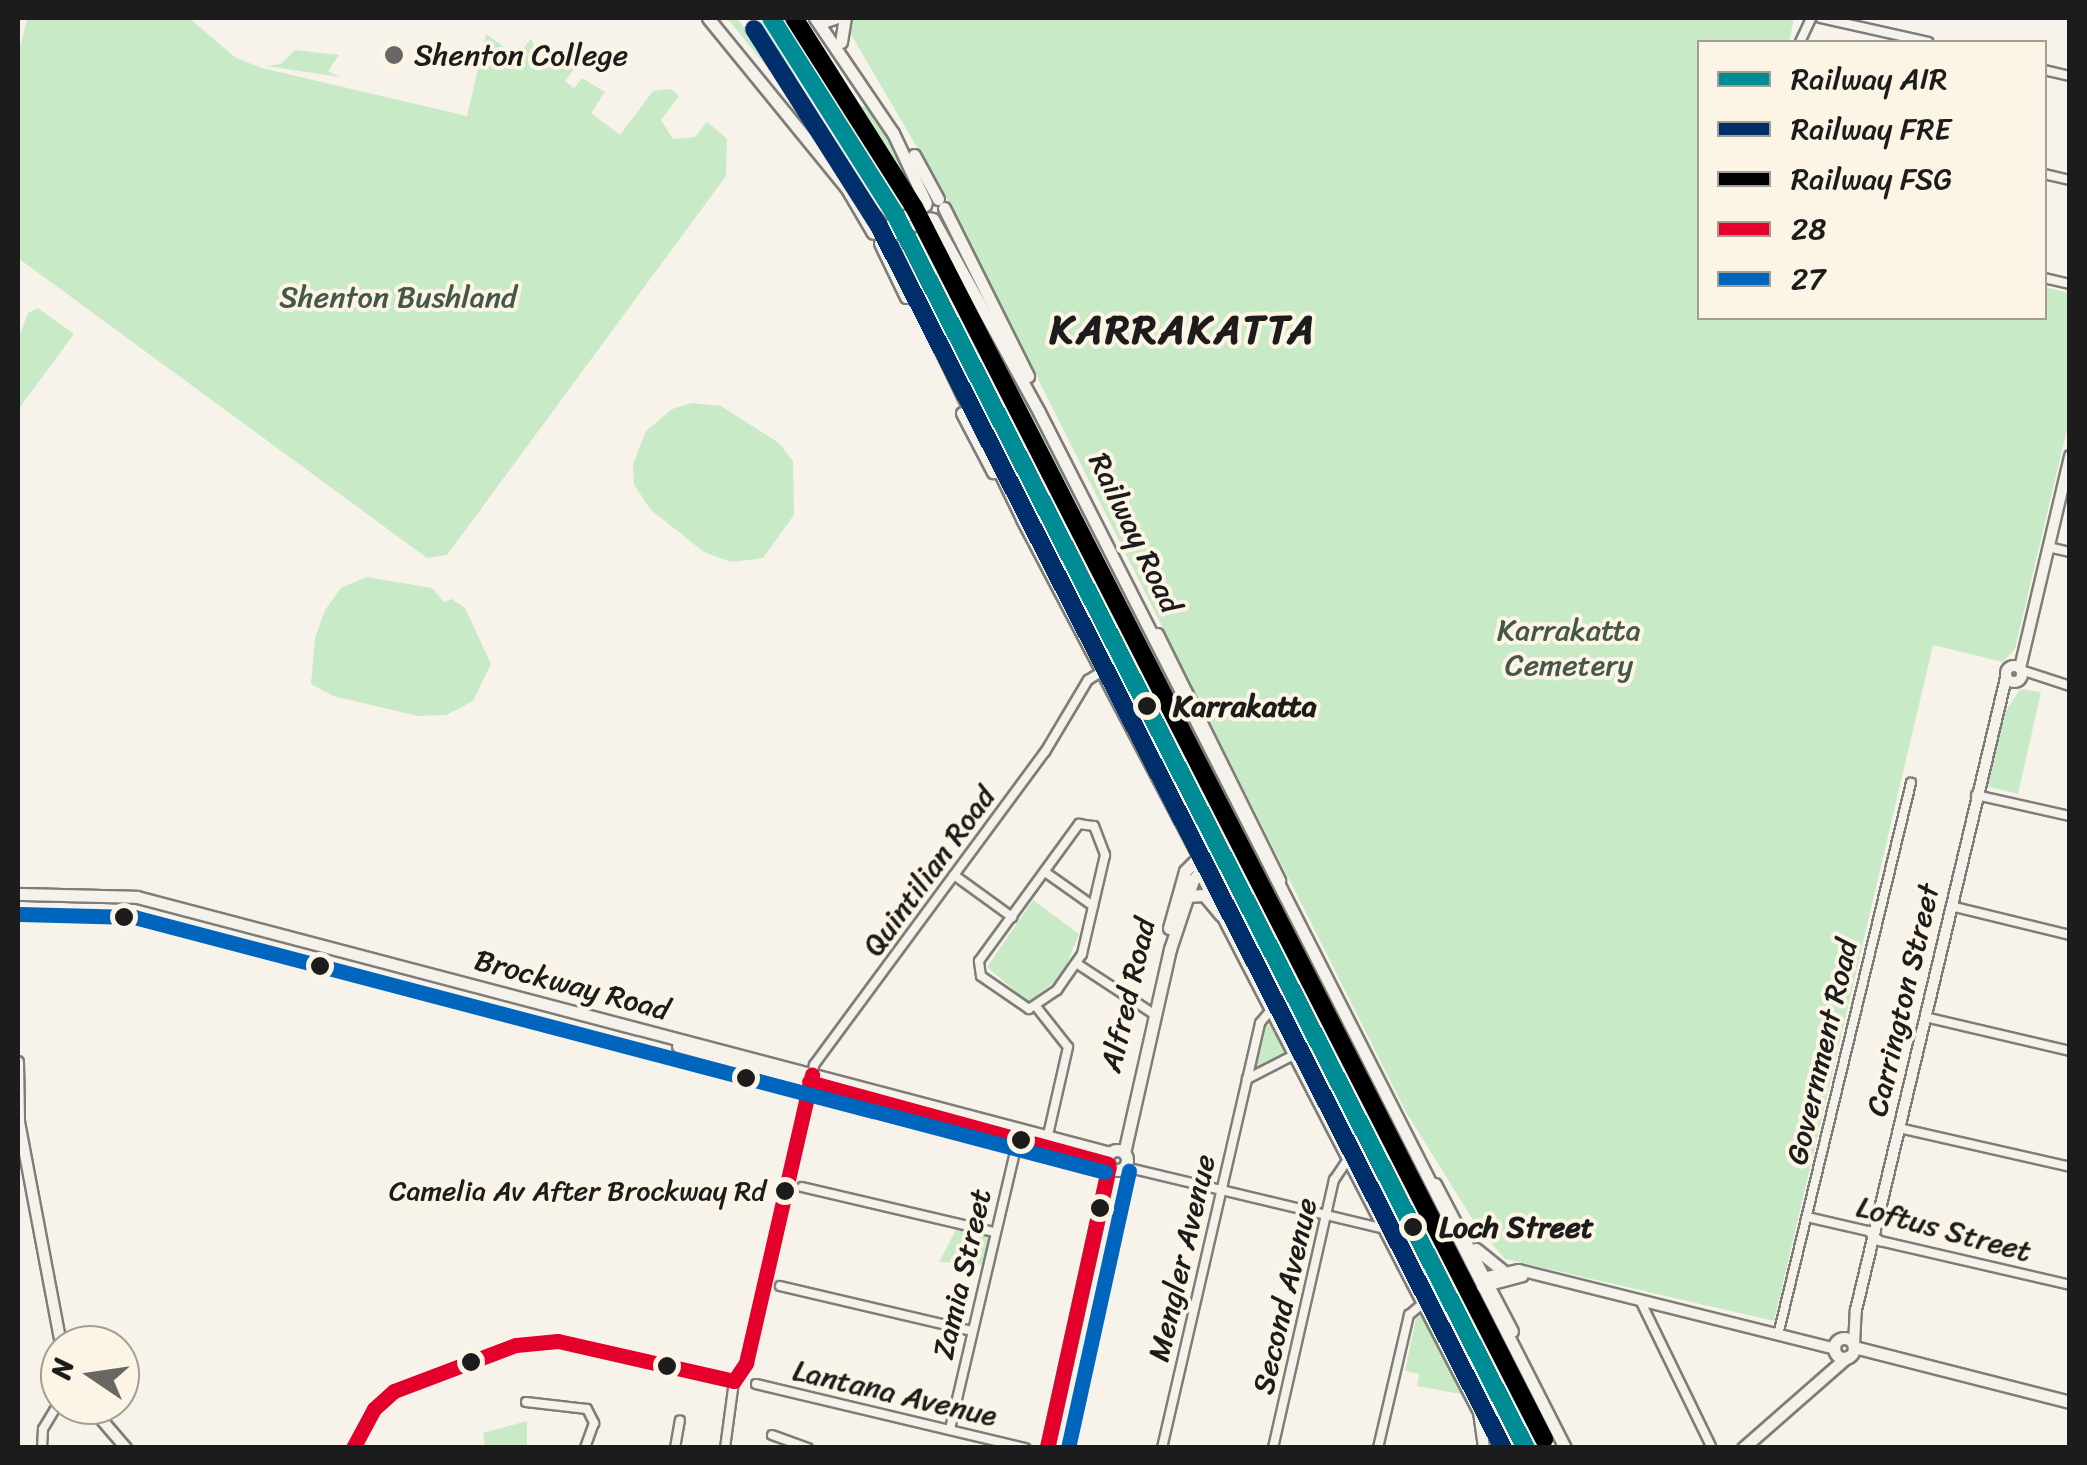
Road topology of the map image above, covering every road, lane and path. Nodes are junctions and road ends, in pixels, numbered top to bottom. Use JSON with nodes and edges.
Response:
{"nodes":[{"id":1,"x":708,"y":18,"type":"edge"},
{"id":2,"x":717,"y":18,"type":"edge"},
{"id":3,"x":1820,"y":18,"type":"edge"},
{"id":4,"x":828,"y":19,"type":"edge"},
{"id":5,"x":1919,"y":40,"type":"edge"},
{"id":6,"x":933,"y":204,"type":"junction"},
{"id":7,"x":932,"y":219,"type":"junction"},
{"id":8,"x":883,"y":234,"type":"junction"},
{"id":9,"x":2069,"y":457,"type":"edge"},
{"id":10,"x":2070,"y":474,"type":"edge"},
{"id":11,"x":2062,"y":487,"type":"junction"},
{"id":12,"x":2048,"y":548,"type":"junction"},
{"id":13,"x":2070,"y":552,"type":"edge"},
{"id":14,"x":2016,"y":674,"type":"junction"},
{"id":15,"x":1100,"y":676,"type":"junction"},
{"id":16,"x":2070,"y":686,"type":"edge"},
{"id":17,"x":1911,"y":783,"type":"dead end"},
{"id":18,"x":1976,"y":794,"type":"junction"},
{"id":19,"x":2070,"y":816,"type":"edge"},
{"id":20,"x":1199,"y":863,"type":"junction"},
{"id":21,"x":1045,"y":872,"type":"junction"},
{"id":22,"x":954,"y":874,"type":"junction"},
{"id":23,"x":1279,"y":880,"type":"junction"},
{"id":24,"x":18,"y":894,"type":"edge"},
{"id":25,"x":1187,"y":896,"type":"junction"},
{"id":26,"x":18,"y":902,"type":"edge"},
{"id":27,"x":1093,"y":906,"type":"junction"},
{"id":28,"x":1951,"y":906,"type":"junction"},
{"id":29,"x":1221,"y":915,"type":"junction"},
{"id":30,"x":1012,"y":916,"type":"junction"},
{"id":31,"x":2070,"y":935,"type":"edge"},
{"id":32,"x":1237,"y":943,"type":"junction"},
{"id":33,"x":1079,"y":965,"type":"junction"},
{"id":34,"x":1038,"y":1009,"type":"junction"},
{"id":35,"x":1272,"y":1010,"type":"junction"},
{"id":36,"x":1151,"y":1013,"type":"junction"},
{"id":37,"x":1924,"y":1017,"type":"junction"},
{"id":38,"x":2070,"y":1051,"type":"edge"},
{"id":39,"x":1294,"y":1056,"type":"junction"},
{"id":40,"x":18,"y":1062,"type":"edge"},
{"id":41,"x":811,"y":1078,"type":"junction"},
{"id":42,"x":1247,"y":1079,"type":"junction"},
{"id":43,"x":1900,"y":1128,"type":"junction"},
{"id":44,"x":1019,"y":1133,"type":"junction"},
{"id":45,"x":1046,"y":1141,"type":"junction"},
{"id":46,"x":1348,"y":1159,"type":"junction"},
{"id":47,"x":1116,"y":1161,"type":"junction"},
{"id":48,"x":1421,"y":1164,"type":"junction"},
{"id":49,"x":2070,"y":1167,"type":"edge"},
{"id":50,"x":802,"y":1187,"type":"dead end"},
{"id":51,"x":1222,"y":1187,"type":"junction"},
{"id":52,"x":1327,"y":1214,"type":"junction"},
{"id":53,"x":1807,"y":1217,"type":"junction"},
{"id":54,"x":1386,"y":1230,"type":"junction"},
{"id":55,"x":994,"y":1232,"type":"junction"},
{"id":56,"x":1874,"y":1236,"type":"junction"},
{"id":57,"x":1470,"y":1242,"type":"junction"},
{"id":58,"x":1502,"y":1270,"type":"junction"},
{"id":59,"x":1534,"y":1276,"type":"junction"},
{"id":60,"x":1484,"y":1282,"type":"junction"},
{"id":61,"x":2070,"y":1284,"type":"edge"},
{"id":62,"x":780,"y":1286,"type":"dead end"},
{"id":63,"x":1641,"y":1302,"type":"junction"},
{"id":64,"x":1422,"y":1304,"type":"junction"},
{"id":65,"x":56,"y":1325,"type":"edge"},
{"id":66,"x":972,"y":1331,"type":"junction"},
{"id":67,"x":1779,"y":1331,"type":"junction"},
{"id":68,"x":1845,"y":1349,"type":"junction"},
{"id":69,"x":734,"y":1380,"type":"junction"},
{"id":70,"x":756,"y":1384,"type":"dead end"},
{"id":71,"x":2070,"y":1399,"type":"edge"},
{"id":72,"x":526,"y":1402,"type":"dead end"},
{"id":73,"x":680,"y":1420,"type":"dead end"},
{"id":74,"x":106,"y":1425,"type":"edge"},
{"id":75,"x":950,"y":1429,"type":"junction"},
{"id":76,"x":772,"y":1436,"type":"dead end"},
{"id":77,"x":1710,"y":1446,"type":"edge"},
{"id":78,"x":126,"y":1448,"type":"edge"},
{"id":79,"x":353,"y":1448,"type":"edge"},
{"id":80,"x":584,"y":1448,"type":"edge"},
{"id":81,"x":675,"y":1448,"type":"edge"},
{"id":82,"x":725,"y":1448,"type":"edge"},
{"id":83,"x":808,"y":1448,"type":"edge"},
{"id":84,"x":1024,"y":1448,"type":"edge"},
{"id":85,"x":1050,"y":1448,"type":"edge"},
{"id":86,"x":1162,"y":1448,"type":"edge"},
{"id":87,"x":1272,"y":1448,"type":"edge"},
{"id":88,"x":1378,"y":1448,"type":"edge"},
{"id":89,"x":1484,"y":1448,"type":"edge"},
{"id":90,"x":1565,"y":1448,"type":"edge"},
{"id":91,"x":1573,"y":1448,"type":"edge"},
{"id":92,"x":1743,"y":1448,"type":"edge"}],
"edges":[{"from":1,"to":8,"type":"main road"},
{"from":2,"to":8,"type":"main road"},
{"from":3,"to":5,"type":"street"},
{"from":4,"to":6,"type":"main road","name":"Railway Road"},
{"from":4,"to":6,"type":"main road","name":"Railway Road"},
{"from":6,"to":7,"type":"main road","name":"Railway Road"},
{"from":6,"to":8,"type":"main road"},
{"from":6,"to":23,"type":"main road","name":"Railway Road"},
{"from":7,"to":8,"type":"main road"},
{"from":7,"to":23,"type":"main road","name":"Railway Road"},
{"from":8,"to":15,"type":"main road"},
{"from":9,"to":11,"type":"street","name":"Carrington Street"},
{"from":10,"to":11,"type":"street","name":"Carrington Street"},
{"from":11,"to":12,"type":"street","name":"Carrington Street"},
{"from":12,"to":13,"type":"street"},
{"from":12,"to":14,"type":"street","name":"Carrington Street"},
{"from":14,"to":16,"type":"street"},
{"from":14,"to":18,"type":"street","name":"Carrington Street"},
{"from":15,"to":20,"type":"main road"},
{"from":15,"to":22,"type":"street","name":"Quintilian Road"},
{"from":17,"to":53,"type":"street","name":"Government Road"},
{"from":18,"to":19,"type":"street"},
{"from":18,"to":28,"type":"street","name":"Carrington Street"},
{"from":20,"to":25,"type":"main road","name":"Alfred Road"},
{"from":20,"to":29,"type":"street"},
{"from":20,"to":32,"type":"street"},
{"from":20,"to":36,"type":"main road","name":"Alfred Road"},
{"from":21,"to":27,"type":"street"},
{"from":21,"to":27,"type":"street"},
{"from":21,"to":30,"type":"street"},
{"from":22,"to":30,"type":"street"},
{"from":22,"to":41,"type":"street","name":"Quintilian Road"},
{"from":23,"to":48,"type":"main road","name":"Railway Road"},
{"from":24,"to":41,"type":"main road","name":"Brockway Road"},
{"from":25,"to":29,"type":"main road"},
{"from":25,"to":36,"type":"main road","name":"Alfred Road"},
{"from":26,"to":41,"type":"main road","name":"Brockway Road"},
{"from":27,"to":33,"type":"street"},
{"from":28,"to":31,"type":"street"},
{"from":28,"to":37,"type":"street","name":"Carrington Street"},
{"from":29,"to":32,"type":"street"},
{"from":30,"to":34,"type":"street"},
{"from":32,"to":35,"type":"street"},
{"from":33,"to":34,"type":"street"},
{"from":33,"to":36,"type":"street"},
{"from":34,"to":45,"type":"street"},
{"from":35,"to":39,"type":"street"},
{"from":35,"to":42,"type":"street","name":"Mengler Avenue"},
{"from":36,"to":47,"type":"main road","name":"Alfred Road"},
{"from":37,"to":38,"type":"street"},
{"from":37,"to":43,"type":"street","name":"Carrington Street"},
{"from":39,"to":42,"type":"street"},
{"from":39,"to":46,"type":"street"},
{"from":40,"to":65,"type":"street"},
{"from":41,"to":44,"type":"main road","name":"Brockway Road"},
{"from":41,"to":69,"type":"street"},
{"from":42,"to":51,"type":"street","name":"Mengler Avenue"},
{"from":43,"to":49,"type":"street"},
{"from":43,"to":56,"type":"street","name":"Carrington Street"},
{"from":44,"to":45,"type":"main road","name":"Brockway Road"},
{"from":44,"to":55,"type":"street","name":"Zamia Street"},
{"from":45,"to":47,"type":"main road","name":"Brockway Road"},
{"from":46,"to":52,"type":"street","name":"Second Avenue"},
{"from":46,"to":54,"type":"street"},
{"from":47,"to":51,"type":"street","name":"Brockway Road"},
{"from":47,"to":85,"type":"main road","name":"Alfred Road"},
{"from":48,"to":57,"type":"main road"},
{"from":48,"to":60,"type":"main road","name":"Railway Road"},
{"from":50,"to":55,"type":"street"},
{"from":51,"to":52,"type":"street","name":"Brockway Road"},
{"from":51,"to":86,"type":"street","name":"Mengler Avenue"},
{"from":52,"to":54,"type":"street","name":"Brockway Road"},
{"from":52,"to":87,"type":"street","name":"Second Avenue"},
{"from":53,"to":56,"type":"street","name":"Loftus Street"},
{"from":53,"to":67,"type":"street","name":"Government Road"},
{"from":54,"to":64,"type":"street"},
{"from":55,"to":66,"type":"street","name":"Zamia Street"},
{"from":56,"to":61,"type":"street","name":"Loftus Street"},
{"from":56,"to":68,"type":"street","name":"Carrington Street"},
{"from":57,"to":58,"type":"main road"},
{"from":57,"to":60,"type":"main road"},
{"from":58,"to":59,"type":"street"},
{"from":58,"to":60,"type":"street"},
{"from":59,"to":60,"type":"street"},
{"from":59,"to":63,"type":"street"},
{"from":60,"to":90,"type":"main road"},
{"from":60,"to":91,"type":"main road"},
{"from":62,"to":66,"type":"street"},
{"from":63,"to":67,"type":"street"},
{"from":63,"to":77,"type":"street"},
{"from":64,"to":88,"type":"street"},
{"from":64,"to":89,"type":"street"},
{"from":66,"to":75,"type":"street","name":"Zamia Street"},
{"from":67,"to":68,"type":"street"},
{"from":68,"to":71,"type":"main road"},
{"from":68,"to":92,"type":"main road"},
{"from":69,"to":79,"type":"street"},
{"from":69,"to":82,"type":"street"},
{"from":70,"to":75,"type":"street","name":"Lantana Avenue"},
{"from":72,"to":80,"type":"street"},
{"from":73,"to":81,"type":"street"},
{"from":74,"to":78,"type":"street"},
{"from":75,"to":84,"type":"street","name":"Lantana Avenue"},
{"from":76,"to":83,"type":"street"}]}
